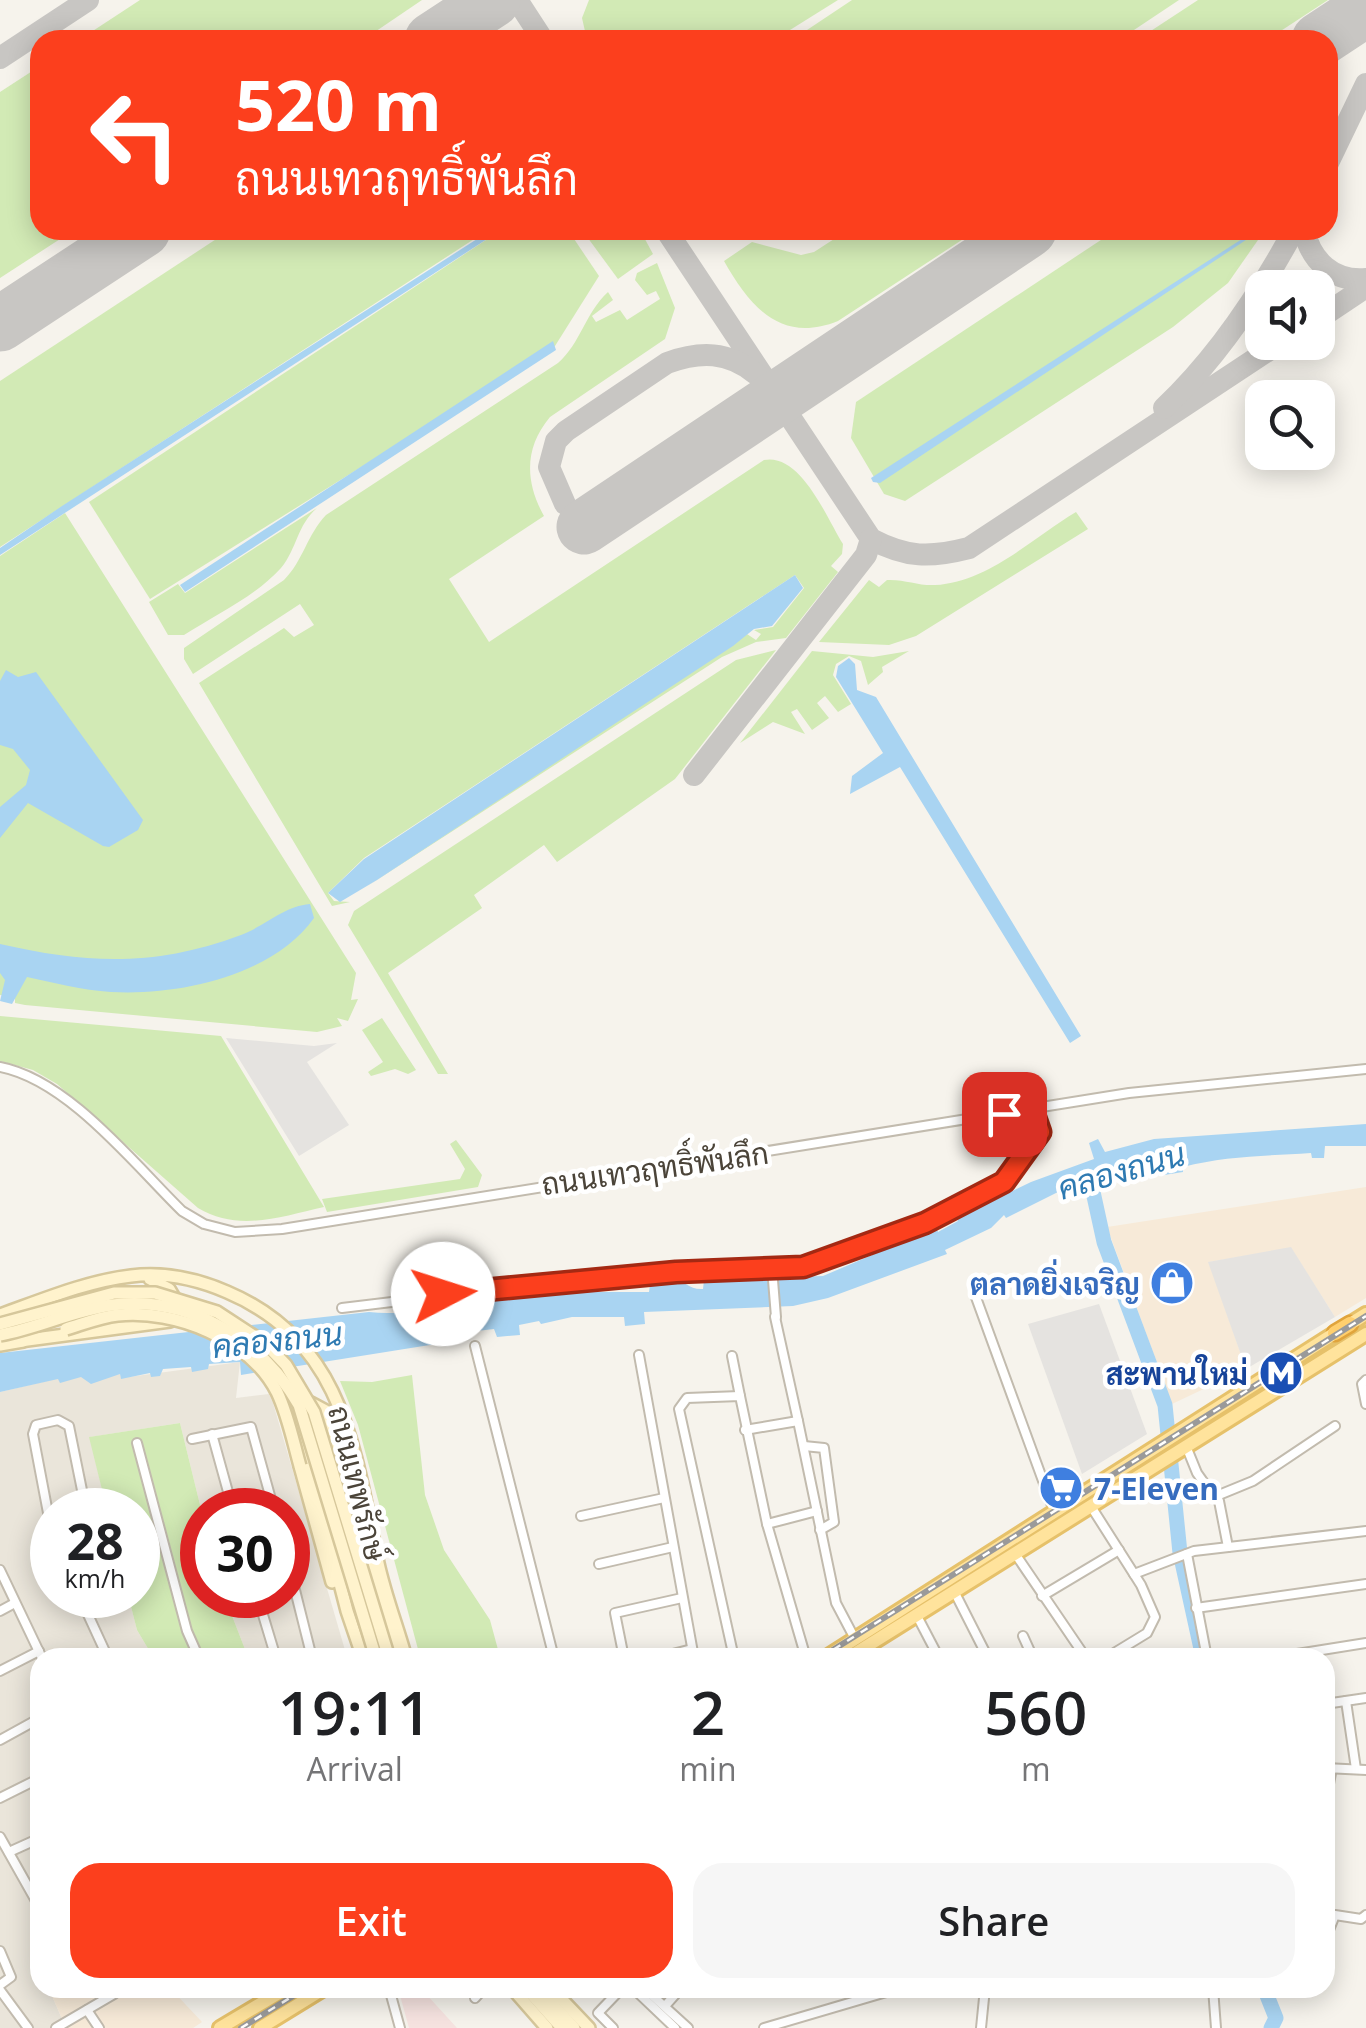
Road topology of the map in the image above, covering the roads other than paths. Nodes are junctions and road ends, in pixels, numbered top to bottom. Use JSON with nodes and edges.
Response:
{"nodes":[{"id":1,"x":0,"y":1066,"type":"edge"},
{"id":2,"x":1366,"y":1070,"type":"edge"},
{"id":3,"x":1032,"y":1109,"type":"junction"},
{"id":4,"x":772,"y":1268,"type":"junction"},
{"id":5,"x":130,"y":1276,"type":"junction"},
{"id":6,"x":974,"y":1292,"type":"dead end"},
{"id":7,"x":342,"y":1308,"type":"dead end"},
{"id":8,"x":1366,"y":1314,"type":"edge"},
{"id":9,"x":0,"y":1315,"type":"edge"},
{"id":10,"x":0,"y":1324,"type":"edge"},
{"id":11,"x":1350,"y":1324,"type":"joint"},
{"id":12,"x":1336,"y":1333,"type":"joint"},
{"id":13,"x":1366,"y":1334,"type":"edge"},
{"id":14,"x":0,"y":1335,"type":"edge"},
{"id":15,"x":20,"y":1342,"type":"junction"},
{"id":16,"x":0,"y":1346,"type":"edge"},
{"id":17,"x":474,"y":1346,"type":"dead end"},
{"id":18,"x":638,"y":1354,"type":"dead end"},
{"id":19,"x":732,"y":1356,"type":"dead end"},
{"id":20,"x":1366,"y":1380,"type":"edge"},
{"id":21,"x":740,"y":1396,"type":"junction"},
{"id":22,"x":1366,"y":1404,"type":"edge"},
{"id":23,"x":298,"y":1420,"type":"junction"},
{"id":24,"x":798,"y":1421,"type":"junction"},
{"id":25,"x":1335,"y":1426,"type":"dead end"},
{"id":26,"x":745,"y":1430,"type":"junction"},
{"id":27,"x":212,"y":1434,"type":"junction"},
{"id":28,"x":192,"y":1439,"type":"dead end"},
{"id":29,"x":335,"y":1441,"type":"junction"},
{"id":30,"x":137,"y":1443,"type":"dead end"},
{"id":31,"x":804,"y":1446,"type":"junction"},
{"id":32,"x":1183,"y":1449,"type":"junction"},
{"id":33,"x":43,"y":1488,"type":"edge"},
{"id":34,"x":81,"y":1488,"type":"edge"},
{"id":35,"x":227,"y":1488,"type":"edge"},
{"id":36,"x":268,"y":1488,"type":"edge"},
{"id":37,"x":664,"y":1498,"type":"junction"},
{"id":38,"x":1219,"y":1501,"type":"dead end"},
{"id":39,"x":1092,"y":1508,"type":"junction"},
{"id":40,"x":1054,"y":1511,"type":"junction"},
{"id":41,"x":817,"y":1512,"type":"junction"},
{"id":42,"x":581,"y":1516,"type":"dead end"},
{"id":43,"x":767,"y":1524,"type":"junction"},
{"id":44,"x":820,"y":1530,"type":"junction"},
{"id":45,"x":1366,"y":1531,"type":"edge"},
{"id":46,"x":1008,"y":1541,"type":"junction"},
{"id":47,"x":1228,"y":1547,"type":"junction"},
{"id":48,"x":672,"y":1548,"type":"junction"},
{"id":49,"x":1119,"y":1550,"type":"junction"},
{"id":50,"x":1016,"y":1555,"type":"junction"},
{"id":51,"x":1182,"y":1555,"type":"junction"},
{"id":52,"x":599,"y":1564,"type":"dead end"},
{"id":53,"x":378,"y":1567,"type":"junction"},
{"id":54,"x":0,"y":1570,"type":"edge"},
{"id":55,"x":1134,"y":1574,"type":"junction"},
{"id":56,"x":1366,"y":1584,"type":"edge"},
{"id":57,"x":954,"y":1592,"type":"junction"},
{"id":58,"x":1042,"y":1596,"type":"junction"},
{"id":59,"x":682,"y":1598,"type":"junction"},
{"id":60,"x":14,"y":1604,"type":"junction"},
{"id":61,"x":914,"y":1608,"type":"junction"},
{"id":62,"x":1196,"y":1608,"type":"junction"},
{"id":63,"x":0,"y":1611,"type":"edge"},
{"id":64,"x":89,"y":1618,"type":"edge"},
{"id":65,"x":264,"y":1618,"type":"edge"},
{"id":66,"x":302,"y":1618,"type":"edge"},
{"id":67,"x":1024,"y":1636,"type":"dead end"},
{"id":68,"x":855,"y":1639,"type":"junction"},
{"id":69,"x":1366,"y":1642,"type":"edge"},
{"id":70,"x":37,"y":1648,"type":"edge"},
{"id":71,"x":103,"y":1648,"type":"edge"},
{"id":72,"x":194,"y":1648,"type":"edge"},
{"id":73,"x":273,"y":1648,"type":"edge"},
{"id":74,"x":310,"y":1648,"type":"edge"},
{"id":75,"x":359,"y":1648,"type":"edge"},
{"id":76,"x":359,"y":1648,"type":"edge"},
{"id":77,"x":359,"y":1648,"type":"edge"},
{"id":78,"x":373,"y":1648,"type":"edge"},
{"id":79,"x":386,"y":1648,"type":"edge"},
{"id":80,"x":394,"y":1648,"type":"edge"},
{"id":81,"x":403,"y":1648,"type":"edge"},
{"id":82,"x":551,"y":1648,"type":"edge"},
{"id":83,"x":622,"y":1648,"type":"edge"},
{"id":84,"x":692,"y":1648,"type":"edge"},
{"id":85,"x":732,"y":1648,"type":"edge"},
{"id":86,"x":803,"y":1648,"type":"edge"},
{"id":87,"x":841,"y":1648,"type":"edge"},
{"id":88,"x":861,"y":1648,"type":"edge"},
{"id":89,"x":934,"y":1648,"type":"edge"},
{"id":90,"x":983,"y":1648,"type":"edge"},
{"id":91,"x":1028,"y":1648,"type":"edge"},
{"id":92,"x":1079,"y":1648,"type":"edge"},
{"id":93,"x":1121,"y":1648,"type":"edge"},
{"id":94,"x":1205,"y":1648,"type":"edge"},
{"id":95,"x":1331,"y":1648,"type":"edge"},
{"id":96,"x":30,"y":1658,"type":"edge"},
{"id":97,"x":0,"y":1670,"type":"edge"},
{"id":98,"x":1366,"y":1698,"type":"edge"},
{"id":99,"x":1346,"y":1701,"type":"junction"},
{"id":100,"x":1335,"y":1703,"type":"edge"},
{"id":101,"x":30,"y":1724,"type":"edge"},
{"id":102,"x":0,"y":1740,"type":"edge"},
{"id":103,"x":1335,"y":1768,"type":"edge"},
{"id":104,"x":1361,"y":1770,"type":"edge"},
{"id":105,"x":30,"y":1783,"type":"edge"},
{"id":106,"x":0,"y":1798,"type":"edge"},
{"id":107,"x":0,"y":1837,"type":"edge"},
{"id":108,"x":30,"y":1843,"type":"edge"},
{"id":109,"x":9,"y":1852,"type":"junction"},
{"id":110,"x":30,"y":1889,"type":"edge"},
{"id":111,"x":1335,"y":1914,"type":"edge"},
{"id":112,"x":1366,"y":1915,"type":"edge"},
{"id":113,"x":0,"y":1951,"type":"edge"},
{"id":114,"x":0,"y":1988,"type":"edge"},
{"id":115,"x":107,"y":1998,"type":"edge"},
{"id":116,"x":270,"y":1998,"type":"edge"},
{"id":117,"x":308,"y":1998,"type":"edge"},
{"id":118,"x":391,"y":1998,"type":"edge"},
{"id":119,"x":524,"y":1998,"type":"edge"},
{"id":120,"x":527,"y":1998,"type":"edge"},
{"id":121,"x":547,"y":1998,"type":"edge"},
{"id":122,"x":560,"y":1998,"type":"edge"},
{"id":123,"x":612,"y":1998,"type":"edge"},
{"id":124,"x":644,"y":1998,"type":"edge"},
{"id":125,"x":655,"y":1998,"type":"edge"},
{"id":126,"x":672,"y":1998,"type":"edge"},
{"id":127,"x":866,"y":1998,"type":"edge"},
{"id":128,"x":984,"y":1998,"type":"edge"},
{"id":129,"x":1214,"y":1998,"type":"edge"},
{"id":130,"x":664,"y":2006,"type":"junction"},
{"id":131,"x":87,"y":2010,"type":"junction"},
{"id":132,"x":398,"y":2026,"type":"edge"},
{"id":133,"x":28,"y":2028,"type":"edge"},
{"id":134,"x":56,"y":2028,"type":"edge"},
{"id":135,"x":99,"y":2028,"type":"edge"},
{"id":136,"x":220,"y":2028,"type":"edge"},
{"id":137,"x":260,"y":2028,"type":"edge"},
{"id":138,"x":547,"y":2028,"type":"edge"},
{"id":139,"x":562,"y":2028,"type":"edge"},
{"id":140,"x":574,"y":2028,"type":"edge"},
{"id":141,"x":589,"y":2028,"type":"edge"},
{"id":142,"x":613,"y":2028,"type":"edge"},
{"id":143,"x":675,"y":2028,"type":"edge"},
{"id":144,"x":688,"y":2028,"type":"edge"},
{"id":145,"x":764,"y":2028,"type":"edge"},
{"id":146,"x":981,"y":2028,"type":"edge"},
{"id":147,"x":1216,"y":2028,"type":"edge"}],
"edges":[{"from":1,"to":3,"type":"street","name":"ถนนเทวฤทธิ์พันลึก"},
{"from":2,"to":3,"type":"street","name":"ถนนเทวฤทธิ์พันลึก"},
{"from":3,"to":4,"type":"street"},
{"from":4,"to":7,"type":"street"},
{"from":4,"to":24,"type":"street"},
{"from":5,"to":9,"type":"main road","name":"ถนนเทพรักษ์"},
{"from":5,"to":15,"type":"main road"},
{"from":5,"to":53,"type":"main road","name":"ถนนเทพรักษ์"},
{"from":6,"to":40,"type":"street"},
{"from":8,"to":11,"type":"main road"},
{"from":10,"to":79,"type":"main road","name":"ถนนเทพรักษ์","bridge":true},
{"from":11,"to":12,"type":"highway"},
{"from":12,"to":40,"type":"main road"},
{"from":13,"to":32,"type":"main road"},
{"from":14,"to":78,"type":"main road","name":"ถนนเทพรักษ์","bridge":true},
{"from":15,"to":16,"type":"main road","name":"ถนนเทพรักษ์"},
{"from":15,"to":75,"type":"main road","name":"ถนนเทพรักษ์","bridge":true},
{"from":17,"to":82,"type":"street"},
{"from":18,"to":37,"type":"street"},
{"from":19,"to":21,"type":"street"},
{"from":20,"to":22,"type":"street"},
{"from":21,"to":26,"type":"street"},
{"from":21,"to":85,"type":"street"},
{"from":23,"to":29,"type":"main road"},
{"from":23,"to":76,"type":"main road"},
{"from":23,"to":77,"type":"main road"},
{"from":24,"to":26,"type":"street"},
{"from":24,"to":31,"type":"street"},
{"from":25,"to":32,"type":"street"},
{"from":26,"to":43,"type":"street"},
{"from":27,"to":28,"type":"street"},
{"from":27,"to":35,"type":"street"},
{"from":27,"to":36,"type":"street"},
{"from":29,"to":53,"type":"main road"},
{"from":29,"to":80,"type":"main road"},
{"from":30,"to":72,"type":"street"},
{"from":31,"to":41,"type":"street"},
{"from":31,"to":44,"type":"street"},
{"from":32,"to":39,"type":"main road"},
{"from":33,"to":34,"type":"street"},
{"from":37,"to":42,"type":"street"},
{"from":37,"to":48,"type":"street"},
{"from":38,"to":47,"type":"street"},
{"from":39,"to":49,"type":"street"},
{"from":39,"to":50,"type":"main road"},
{"from":40,"to":46,"type":"main road"},
{"from":41,"to":43,"type":"street"},
{"from":41,"to":44,"type":"street"},
{"from":43,"to":86,"type":"street"},
{"from":44,"to":68,"type":"street"},
{"from":45,"to":47,"type":"street"},
{"from":46,"to":50,"type":"main road"},
{"from":46,"to":61,"type":"main road"},
{"from":47,"to":51,"type":"street"},
{"from":48,"to":52,"type":"street"},
{"from":48,"to":59,"type":"street"},
{"from":49,"to":55,"type":"street"},
{"from":49,"to":58,"type":"street"},
{"from":50,"to":57,"type":"main road"},
{"from":50,"to":58,"type":"street"},
{"from":51,"to":55,"type":"street"},
{"from":51,"to":62,"type":"street"},
{"from":53,"to":81,"type":"main road","name":"ถนนเทพรักษ์"},
{"from":54,"to":60,"type":"street"},
{"from":55,"to":93,"type":"street"},
{"from":56,"to":62,"type":"street"},
{"from":57,"to":61,"type":"main road"},
{"from":57,"to":90,"type":"street"},
{"from":58,"to":92,"type":"street"},
{"from":59,"to":83,"type":"street"},
{"from":59,"to":84,"type":"street"},
{"from":60,"to":63,"type":"street"},
{"from":60,"to":70,"type":"street"},
{"from":61,"to":68,"type":"main road"},
{"from":61,"to":88,"type":"main road"},
{"from":61,"to":89,"type":"street"},
{"from":62,"to":94,"type":"street"},
{"from":64,"to":71,"type":"street"},
{"from":65,"to":73,"type":"street"},
{"from":66,"to":74,"type":"street"},
{"from":67,"to":91,"type":"street"},
{"from":68,"to":87,"type":"main road"},
{"from":69,"to":95,"type":"street"},
{"from":96,"to":97,"type":"street"},
{"from":98,"to":99,"type":"street"},
{"from":99,"to":100,"type":"street"},
{"from":99,"to":104,"type":"street"},
{"from":101,"to":102,"type":"street"},
{"from":103,"to":104,"type":"street"},
{"from":105,"to":106,"type":"street"},
{"from":107,"to":109,"type":"street"},
{"from":108,"to":109,"type":"street"},
{"from":109,"to":110,"type":"street"},
{"from":111,"to":112,"type":"street"},
{"from":113,"to":114,"type":"street"},
{"from":114,"to":133,"type":"street"},
{"from":115,"to":131,"type":"street"},
{"from":116,"to":136,"type":"main road"},
{"from":117,"to":137,"type":"main road"},
{"from":118,"to":132,"type":"street"},
{"from":119,"to":138,"type":"main road"},
{"from":120,"to":139,"type":"main road"},
{"from":121,"to":140,"type":"main road"},
{"from":122,"to":141,"type":"main road"},
{"from":123,"to":142,"type":"street"},
{"from":124,"to":143,"type":"street"},
{"from":125,"to":130,"type":"street"},
{"from":126,"to":130,"type":"street"},
{"from":127,"to":145,"type":"street"},
{"from":128,"to":146,"type":"street"},
{"from":129,"to":147,"type":"street"},
{"from":130,"to":144,"type":"street"},
{"from":131,"to":134,"type":"street"},
{"from":131,"to":135,"type":"street"}]}
